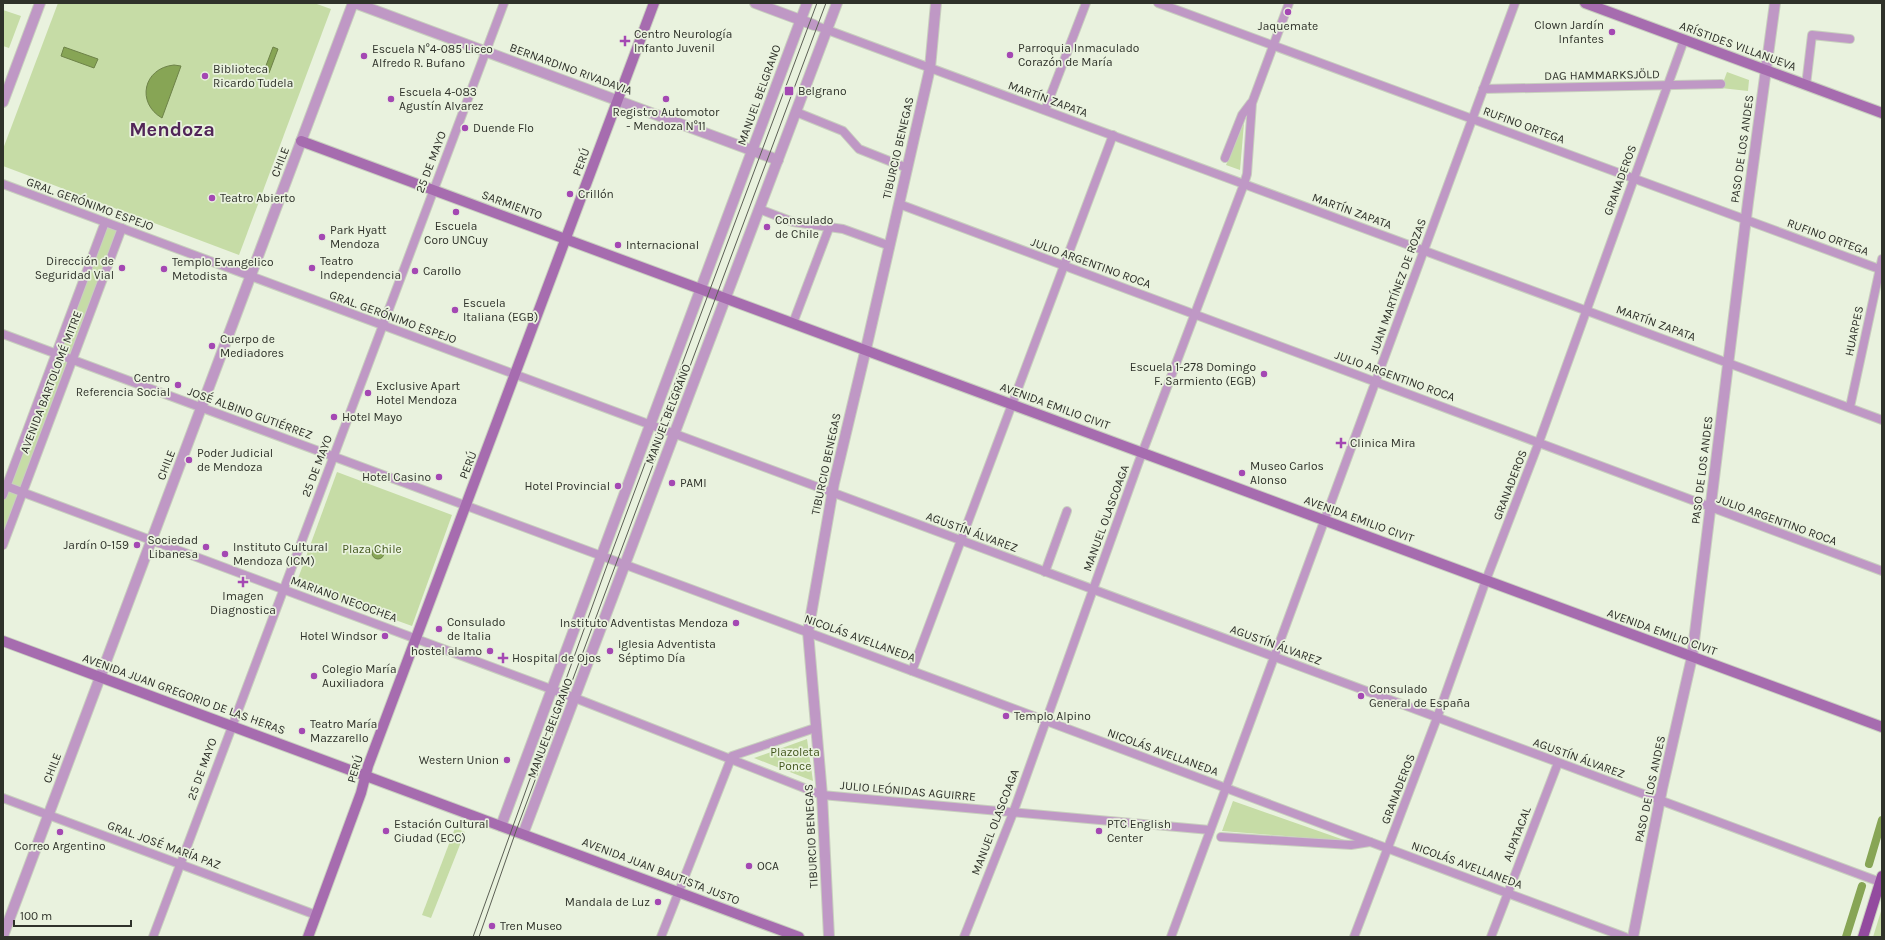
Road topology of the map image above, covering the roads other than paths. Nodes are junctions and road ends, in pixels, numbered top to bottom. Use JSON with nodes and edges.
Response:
{"nodes":[{"id":1,"x":40,"y":3,"type":"edge"},
{"id":2,"x":354,"y":3,"type":"edge"},
{"id":3,"x":504,"y":3,"type":"edge"},
{"id":4,"x":654,"y":3,"type":"edge"},
{"id":5,"x":755,"y":3,"type":"edge"},
{"id":6,"x":807,"y":3,"type":"edge"},
{"id":7,"x":837,"y":3,"type":"edge"},
{"id":8,"x":936,"y":3,"type":"edge"},
{"id":9,"x":1086,"y":3,"type":"edge"},
{"id":10,"x":1158,"y":3,"type":"edge"},
{"id":11,"x":1289,"y":3,"type":"edge"},
{"id":12,"x":1516,"y":3,"type":"edge"},
{"id":13,"x":1585,"y":3,"type":"edge"},
{"id":14,"x":1775,"y":3,"type":"edge"},
{"id":15,"x":801,"y":20,"type":"junction"},
{"id":16,"x":814,"y":25,"type":"joint"},
{"id":17,"x":827,"y":30,"type":"junction"},
{"id":18,"x":1850,"y":39,"type":"dead end"},
{"id":19,"x":1684,"y":40,"type":"junction"},
{"id":20,"x":1274,"y":45,"type":"junction"},
{"id":21,"x":486,"y":52,"type":"junction"},
{"id":22,"x":930,"y":68,"type":"junction"},
{"id":23,"x":1766,"y":70,"type":"junction"},
{"id":24,"x":1721,"y":84,"type":"dead end"},
{"id":25,"x":1668,"y":85,"type":"junction"},
{"id":26,"x":1806,"y":85,"type":"junction"},
{"id":27,"x":1483,"y":90,"type":"junction"},
{"id":28,"x":618,"y":101,"type":"junction"},
{"id":29,"x":3,"y":102,"type":"edge"},
{"id":30,"x":1252,"y":103,"type":"junction"},
{"id":31,"x":1045,"y":110,"type":"junction"},
{"id":32,"x":796,"y":112,"type":"junction"},
{"id":33,"x":1882,"y":114,"type":"edge"},
{"id":34,"x":1472,"y":118,"type":"junction"},
{"id":35,"x":1113,"y":136,"type":"junction"},
{"id":36,"x":301,"y":141,"type":"junction"},
{"id":37,"x":752,"y":151,"type":"junction"},
{"id":38,"x":1225,"y":158,"type":"dead end"},
{"id":39,"x":778,"y":160,"type":"junction"},
{"id":40,"x":907,"y":168,"type":"junction"},
{"id":41,"x":1633,"y":178,"type":"junction"},
{"id":42,"x":3,"y":184,"type":"edge"},
{"id":43,"x":1244,"y":184,"type":"junction"},
{"id":44,"x":434,"y":190,"type":"junction"},
{"id":45,"x":899,"y":204,"type":"junction"},
{"id":46,"x":759,"y":209,"type":"junction"},
{"id":47,"x":1746,"y":220,"type":"junction"},
{"id":48,"x":105,"y":222,"type":"junction"},
{"id":49,"x":122,"y":228,"type":"junction"},
{"id":50,"x":829,"y":228,"type":"junction"},
{"id":51,"x":566,"y":239,"type":"junction"},
{"id":52,"x":890,"y":246,"type":"junction"},
{"id":53,"x":1424,"y":250,"type":"junction"},
{"id":54,"x":1882,"y":260,"type":"edge"},
{"id":55,"x":1064,"y":266,"type":"junction"},
{"id":56,"x":1881,"y":270,"type":"edge"},
{"id":57,"x":250,"y":276,"type":"junction"},
{"id":58,"x":702,"y":289,"type":"junction"},
{"id":59,"x":714,"y":294,"type":"joint"},
{"id":60,"x":726,"y":298,"type":"junction"},
{"id":61,"x":1587,"y":310,"type":"junction"},
{"id":62,"x":1195,"y":314,"type":"junction"},
{"id":63,"x":793,"y":323,"type":"junction"},
{"id":64,"x":382,"y":325,"type":"junction"},
{"id":65,"x":3,"y":334,"type":"edge"},
{"id":66,"x":866,"y":350,"type":"junction"},
{"id":67,"x":56,"y":353,"type":"junction"},
{"id":68,"x":72,"y":360,"type":"junction"},
{"id":69,"x":1729,"y":363,"type":"junction"},
{"id":70,"x":515,"y":375,"type":"junction"},
{"id":71,"x":1376,"y":382,"type":"junction"},
{"id":72,"x":1012,"y":404,"type":"junction"},
{"id":73,"x":201,"y":408,"type":"junction"},
{"id":74,"x":1850,"y":408,"type":"junction"},
{"id":75,"x":1882,"y":420,"type":"edge"},
{"id":76,"x":651,"y":425,"type":"junction"},
{"id":77,"x":663,"y":430,"type":"joint"},
{"id":78,"x":674,"y":434,"type":"junction"},
{"id":79,"x":1539,"y":442,"type":"junction"},
{"id":80,"x":1142,"y":453,"type":"junction"},
{"id":81,"x":333,"y":457,"type":"junction"},
{"id":82,"x":4,"y":486,"type":"edge"},
{"id":83,"x":22,"y":493,"type":"junction"},
{"id":84,"x":832,"y":493,"type":"junction"},
{"id":85,"x":3,"y":495,"type":"edge"},
{"id":86,"x":466,"y":506,"type":"junction"},
{"id":87,"x":1711,"y":508,"type":"junction"},
{"id":88,"x":1067,"y":511,"type":"dead end"},
{"id":89,"x":1324,"y":520,"type":"junction"},
{"id":90,"x":151,"y":541,"type":"junction"},
{"id":91,"x":961,"y":541,"type":"junction"},
{"id":92,"x":3,"y":544,"type":"edge"},
{"id":93,"x":602,"y":557,"type":"junction"},
{"id":94,"x":625,"y":566,"type":"junction"},
{"id":95,"x":1882,"y":571,"type":"edge"},
{"id":96,"x":1045,"y":572,"type":"junction"},
{"id":97,"x":1486,"y":580,"type":"junction"},
{"id":98,"x":282,"y":589,"type":"junction"},
{"id":99,"x":1092,"y":589,"type":"junction"},
{"id":100,"x":808,"y":632,"type":"junction"},
{"id":101,"x":417,"y":639,"type":"junction"},
{"id":102,"x":3,"y":641,"type":"edge"},
{"id":103,"x":1274,"y":657,"type":"junction"},
{"id":104,"x":1692,"y":657,"type":"junction"},
{"id":105,"x":912,"y":670,"type":"junction"},
{"id":106,"x":100,"y":677,"type":"junction"},
{"id":107,"x":553,"y":690,"type":"junction"},
{"id":108,"x":564,"y":694,"type":"joint"},
{"id":109,"x":576,"y":698,"type":"junction"},
{"id":110,"x":1438,"y":718,"type":"junction"},
{"id":111,"x":1045,"y":720,"type":"junction"},
{"id":112,"x":231,"y":725,"type":"junction"},
{"id":113,"x":1882,"y":727,"type":"edge"},
{"id":114,"x":815,"y":728,"type":"junction"},
{"id":115,"x":730,"y":759,"type":"junction"},
{"id":116,"x":1558,"y":762,"type":"junction"},
{"id":117,"x":366,"y":775,"type":"junction"},
{"id":118,"x":1226,"y":788,"type":"junction"},
{"id":119,"x":822,"y":795,"type":"junction"},
{"id":120,"x":3,"y":798,"type":"edge"},
{"id":121,"x":1660,"y":800,"type":"junction"},
{"id":122,"x":1013,"y":813,"type":"junction"},
{"id":123,"x":48,"y":815,"type":"junction"},
{"id":124,"x":501,"y":826,"type":"junction"},
{"id":125,"x":1210,"y":830,"type":"junction"},
{"id":126,"x":518,"y":832,"type":"junction"},
{"id":127,"x":1352,"y":835,"type":"junction"},
{"id":128,"x":1221,"y":837,"type":"dead end"},
{"id":129,"x":1371,"y":842,"type":"junction"},
{"id":130,"x":1349,"y":845,"type":"junction"},
{"id":131,"x":1388,"y":848,"type":"junction"},
{"id":132,"x":180,"y":864,"type":"junction"},
{"id":133,"x":1881,"y":879,"type":"edge"},
{"id":134,"x":678,"y":892,"type":"junction"},
{"id":135,"x":1507,"y":893,"type":"junction"},
{"id":136,"x":316,"y":915,"type":"junction"},
{"id":137,"x":3,"y":936,"type":"edge"},
{"id":138,"x":153,"y":937,"type":"edge"},
{"id":139,"x":308,"y":937,"type":"edge"},
{"id":140,"x":662,"y":937,"type":"edge"},
{"id":141,"x":799,"y":937,"type":"edge"},
{"id":142,"x":829,"y":937,"type":"edge"},
{"id":143,"x":964,"y":937,"type":"edge"},
{"id":144,"x":1170,"y":937,"type":"edge"},
{"id":145,"x":1354,"y":937,"type":"edge"},
{"id":146,"x":1491,"y":937,"type":"edge"},
{"id":147,"x":1625,"y":937,"type":"edge"},
{"id":148,"x":1633,"y":937,"type":"edge"},
{"id":149,"x":1863,"y":937,"type":"edge"}],
"edges":[{"from":1,"to":29,"type":"street"},
{"from":2,"to":21,"type":"street","name":"BERNARDINO RIVADAVIA"},
{"from":2,"to":36,"type":"street","name":"CHILE"},
{"from":3,"to":21,"type":"street","name":"25 DE MAYO"},
{"from":4,"to":28,"type":"main road","name":"PERÚ"},
{"from":5,"to":15,"type":"street"},
{"from":6,"to":15,"type":"street","name":"MANUEL BELGRANO"},
{"from":7,"to":17,"type":"street","name":"MANUEL BELGRANO"},
{"from":8,"to":22,"type":"street","name":"TIBURCIO BENEGAS"},
{"from":9,"to":31,"type":"street"},
{"from":10,"to":20,"type":"street","name":"RUFINO ORTEGA"},
{"from":11,"to":20,"type":"street","name":"MANUEL OLASCOAGA"},
{"from":12,"to":27,"type":"street","name":"JUAN MARTÍNEZ DE ROZAS"},
{"from":13,"to":19,"type":"main road","name":"ARÍSTIDES VILLANUEVA"},
{"from":14,"to":23,"type":"street","name":"PASO DE LOS ANDES"},
{"from":15,"to":16,"type":"street"},
{"from":15,"to":37,"type":"street","name":"MANUEL BELGRANO"},
{"from":16,"to":17,"type":"street","name":"MARTÍN ZAPATA"},
{"from":17,"to":22,"type":"street","name":"MARTÍN ZAPATA"},
{"from":17,"to":32,"type":"street","name":"MANUEL BELGRANO"},
{"from":18,"to":26,"type":"street"},
{"from":19,"to":23,"type":"main road","name":"ARÍSTIDES VILLANUEVA"},
{"from":19,"to":25,"type":"street","name":"GRANADEROS"},
{"from":20,"to":30,"type":"street","name":"MANUEL OLASCOAGA"},
{"from":20,"to":34,"type":"street","name":"RUFINO ORTEGA"},
{"from":21,"to":28,"type":"street","name":"BERNARDINO RIVADAVIA"},
{"from":21,"to":44,"type":"street","name":"25 DE MAYO"},
{"from":22,"to":31,"type":"street","name":"MARTÍN ZAPATA"},
{"from":22,"to":40,"type":"street","name":"TIBURCIO BENEGAS"},
{"from":23,"to":26,"type":"main road","name":"ARÍSTIDES VILLANUEVA"},
{"from":23,"to":47,"type":"street","name":"PASO DE LOS ANDES"},
{"from":24,"to":25,"type":"street","name":"DAG HAMMARKSJÖLD"},
{"from":25,"to":27,"type":"street","name":"DAG HAMMARKSJÖLD"},
{"from":25,"to":41,"type":"street","name":"GRANADEROS"},
{"from":26,"to":33,"type":"main road","name":"ARÍSTIDES VILLANUEVA"},
{"from":27,"to":34,"type":"street","name":"JUAN MARTÍNEZ DE ROZAS"},
{"from":28,"to":37,"type":"street","name":"BERNARDINO RIVADAVIA"},
{"from":28,"to":51,"type":"main road","name":"PERÚ"},
{"from":30,"to":38,"type":"street","name":"MANUEL OLASCOAGA"},
{"from":30,"to":43,"type":"street","name":"MANUEL OLASCOAGA"},
{"from":31,"to":35,"type":"street","name":"MARTÍN ZAPATA"},
{"from":32,"to":39,"type":"street","name":"MANUEL BELGRANO"},
{"from":32,"to":40,"type":"street"},
{"from":34,"to":41,"type":"street","name":"RUFINO ORTEGA"},
{"from":34,"to":53,"type":"street","name":"JUAN MARTÍNEZ DE ROZAS"},
{"from":35,"to":43,"type":"street","name":"MARTÍN ZAPATA"},
{"from":35,"to":55,"type":"street"},
{"from":36,"to":44,"type":"main road","name":"SARMIENTO"},
{"from":36,"to":57,"type":"street","name":"CHILE"},
{"from":37,"to":39,"type":"street","name":"BERNARDINO RIVADAVIA"},
{"from":37,"to":58,"type":"street","name":"MANUEL BELGRANO"},
{"from":39,"to":46,"type":"street","name":"MANUEL BELGRANO"},
{"from":40,"to":45,"type":"street","name":"TIBURCIO BENEGAS"},
{"from":41,"to":47,"type":"street","name":"RUFINO ORTEGA"},
{"from":41,"to":61,"type":"street","name":"GRANADEROS"},
{"from":42,"to":48,"type":"street","name":"GRAL. GERÓNIMO ESPEJO"},
{"from":43,"to":53,"type":"street","name":"MARTÍN ZAPATA"},
{"from":43,"to":62,"type":"street","name":"MANUEL OLASCOAGA"},
{"from":44,"to":51,"type":"main road","name":"SARMIENTO"},
{"from":44,"to":64,"type":"street","name":"25 DE MAYO"},
{"from":45,"to":52,"type":"street","name":"TIBURCIO BENEGAS"},
{"from":45,"to":55,"type":"street","name":"JULIO ARGENTINO ROCA"},
{"from":46,"to":50,"type":"street"},
{"from":46,"to":60,"type":"street","name":"MANUEL BELGRANO"},
{"from":47,"to":56,"type":"street","name":"RUFINO ORTEGA"},
{"from":47,"to":69,"type":"street","name":"PASO DE LOS ANDES"},
{"from":48,"to":49,"type":"street","name":"GRAL. GERÓNIMO ESPEJO"},
{"from":48,"to":67,"type":"street","name":"AVENIDA BARTOLOMÉ MITRE"},
{"from":49,"to":57,"type":"street","name":"GRAL. GERÓNIMO ESPEJO"},
{"from":49,"to":68,"type":"street","name":"AVENIDA BARTOLOMÉ MITRE"},
{"from":50,"to":52,"type":"street"},
{"from":50,"to":63,"type":"street"},
{"from":51,"to":58,"type":"main road","name":"SARMIENTO"},
{"from":51,"to":70,"type":"main road","name":"PERÚ"},
{"from":52,"to":66,"type":"street","name":"TIBURCIO BENEGAS"},
{"from":53,"to":61,"type":"street","name":"MARTÍN ZAPATA"},
{"from":53,"to":71,"type":"street","name":"JUAN MARTÍNEZ DE ROZAS"},
{"from":54,"to":56,"type":"street","name":"HUARPES"},
{"from":55,"to":62,"type":"street","name":"JULIO ARGENTINO ROCA"},
{"from":55,"to":72,"type":"street"},
{"from":56,"to":74,"type":"street","name":"HUARPES"},
{"from":57,"to":64,"type":"street","name":"GRAL. GERÓNIMO ESPEJO"},
{"from":57,"to":73,"type":"street","name":"CHILE"},
{"from":58,"to":59,"type":"main road","name":"SARMIENTO"},
{"from":58,"to":76,"type":"street","name":"MANUEL BELGRANO"},
{"from":59,"to":60,"type":"main road","name":"AVENIDA EMILIO CIVIT"},
{"from":60,"to":63,"type":"main road","name":"AVENIDA EMILIO CIVIT"},
{"from":60,"to":78,"type":"street","name":"MANUEL BELGRANO"},
{"from":61,"to":69,"type":"street","name":"MARTÍN ZAPATA"},
{"from":61,"to":79,"type":"street","name":"GRANADEROS"},
{"from":62,"to":71,"type":"street","name":"JULIO ARGENTINO ROCA"},
{"from":62,"to":80,"type":"street","name":"MANUEL OLASCOAGA"},
{"from":63,"to":66,"type":"main road","name":"AVENIDA EMILIO CIVIT"},
{"from":64,"to":70,"type":"street","name":"GRAL. GERÓNIMO ESPEJO"},
{"from":64,"to":81,"type":"street","name":"25 DE MAYO"},
{"from":65,"to":67,"type":"street","name":"JOSÉ ALBINO GUTIÉRREZ"},
{"from":66,"to":72,"type":"main road","name":"AVENIDA EMILIO CIVIT"},
{"from":66,"to":84,"type":"street","name":"TIBURCIO BENEGAS"},
{"from":67,"to":68,"type":"street","name":"JOSÉ ALBINO GUTIÉRREZ"},
{"from":67,"to":82,"type":"street","name":"AVENIDA BARTOLOMÉ MITRE"},
{"from":68,"to":73,"type":"street","name":"JOSÉ ALBINO GUTIÉRREZ"},
{"from":68,"to":83,"type":"street","name":"AVENIDA BARTOLOMÉ MITRE"},
{"from":69,"to":74,"type":"street","name":"MARTÍN ZAPATA"},
{"from":69,"to":87,"type":"street","name":"PASO DE LOS ANDES"},
{"from":70,"to":76,"type":"street","name":"GRAL. GERÓNIMO ESPEJO"},
{"from":70,"to":86,"type":"main road","name":"PERÚ"},
{"from":71,"to":79,"type":"street","name":"JULIO ARGENTINO ROCA"},
{"from":71,"to":89,"type":"street","name":"JUAN MARTÍNEZ DE ROZAS"},
{"from":72,"to":80,"type":"main road","name":"AVENIDA EMILIO CIVIT"},
{"from":72,"to":91,"type":"street"},
{"from":73,"to":81,"type":"street","name":"JOSÉ ALBINO GUTIÉRREZ"},
{"from":73,"to":90,"type":"street","name":"CHILE"},
{"from":74,"to":75,"type":"street","name":"MARTÍN ZAPATA"},
{"from":76,"to":77,"type":"street","name":"GRAL. GERÓNIMO ESPEJO"},
{"from":76,"to":93,"type":"street","name":"MANUEL BELGRANO"},
{"from":77,"to":78,"type":"street","name":"AGUSTÍN ÁLVAREZ"},
{"from":78,"to":84,"type":"street","name":"AGUSTÍN ÁLVAREZ"},
{"from":78,"to":94,"type":"street","name":"MANUEL BELGRANO"},
{"from":79,"to":87,"type":"street","name":"JULIO ARGENTINO ROCA"},
{"from":79,"to":97,"type":"street","name":"GRANADEROS"},
{"from":80,"to":89,"type":"main road","name":"AVENIDA EMILIO CIVIT"},
{"from":80,"to":99,"type":"street","name":"MANUEL OLASCOAGA"},
{"from":81,"to":86,"type":"street","name":"JOSÉ ALBINO GUTIÉRREZ"},
{"from":81,"to":98,"type":"street","name":"25 DE MAYO"},
{"from":82,"to":83,"type":"street","name":"MARIANO NECOCHEA"},
{"from":82,"to":85,"type":"street","name":"AVENIDA BARTOLOMÉ MITRE"},
{"from":83,"to":90,"type":"street","name":"MARIANO NECOCHEA"},
{"from":83,"to":92,"type":"street","name":"AVENIDA BARTOLOMÉ MITRE"},
{"from":84,"to":91,"type":"street","name":"AGUSTÍN ÁLVAREZ"},
{"from":84,"to":100,"type":"street","name":"TIBURCIO BENEGAS"},
{"from":86,"to":93,"type":"street","name":"JOSÉ ALBINO GUTIÉRREZ"},
{"from":86,"to":101,"type":"main road","name":"PERÚ"},
{"from":87,"to":95,"type":"street","name":"JULIO ARGENTINO ROCA"},
{"from":87,"to":104,"type":"street","name":"PASO DE LOS ANDES"},
{"from":88,"to":96,"type":"street"},
{"from":89,"to":97,"type":"main road","name":"AVENIDA EMILIO CIVIT"},
{"from":89,"to":103,"type":"street","name":"JUAN MARTÍNEZ DE ROZAS"},
{"from":90,"to":98,"type":"street","name":"MARIANO NECOCHEA"},
{"from":90,"to":106,"type":"street","name":"CHILE"},
{"from":91,"to":96,"type":"street","name":"AGUSTÍN ÁLVAREZ"},
{"from":91,"to":105,"type":"street"},
{"from":93,"to":94,"type":"street","name":"NICOLÁS AVELLANEDA"},
{"from":93,"to":107,"type":"street","name":"MANUEL BELGRANO"},
{"from":94,"to":100,"type":"street","name":"NICOLÁS AVELLANEDA"},
{"from":94,"to":109,"type":"street","name":"MANUEL BELGRANO"},
{"from":96,"to":99,"type":"street","name":"AGUSTÍN ÁLVAREZ"},
{"from":97,"to":104,"type":"main road","name":"AVENIDA EMILIO CIVIT"},
{"from":97,"to":110,"type":"street","name":"GRANADEROS"},
{"from":98,"to":101,"type":"street","name":"MARIANO NECOCHEA"},
{"from":98,"to":112,"type":"street","name":"25 DE MAYO"},
{"from":99,"to":103,"type":"street","name":"AGUSTÍN ÁLVAREZ"},
{"from":99,"to":111,"type":"street","name":"MANUEL OLASCOAGA"},
{"from":100,"to":105,"type":"street","name":"NICOLÁS AVELLANEDA"},
{"from":100,"to":114,"type":"street","name":"TIBURCIO BENEGAS"},
{"from":101,"to":107,"type":"street","name":"MARIANO NECOCHEA"},
{"from":101,"to":117,"type":"main road","name":"PERÚ"},
{"from":102,"to":106,"type":"main road","name":"AVENIDA JUAN GREGORIO DE LAS HERAS"},
{"from":103,"to":110,"type":"street","name":"AGUSTÍN ÁLVAREZ"},
{"from":103,"to":118,"type":"street","name":"JUAN MARTÍNEZ DE ROZAS"},
{"from":104,"to":113,"type":"main road","name":"AVENIDA EMILIO CIVIT"},
{"from":104,"to":121,"type":"street","name":"PASO DE LOS ANDES"},
{"from":105,"to":111,"type":"street","name":"NICOLÁS AVELLANEDA"},
{"from":106,"to":112,"type":"main road","name":"AVENIDA JUAN GREGORIO DE LAS HERAS"},
{"from":106,"to":123,"type":"street","name":"CHILE"},
{"from":107,"to":108,"type":"street","name":"MARIANO NECOCHEA"},
{"from":107,"to":124,"type":"street","name":"MANUEL BELGRANO"},
{"from":108,"to":109,"type":"street","name":"JULIO LEÓNIDAS AGUIRRE"},
{"from":109,"to":115,"type":"street","name":"JULIO LEÓNIDAS AGUIRRE"},
{"from":109,"to":126,"type":"street","name":"MANUEL BELGRANO"},
{"from":110,"to":116,"type":"street","name":"AGUSTÍN ÁLVAREZ"},
{"from":110,"to":131,"type":"street","name":"GRANADEROS"},
{"from":111,"to":118,"type":"street","name":"NICOLÁS AVELLANEDA"},
{"from":111,"to":122,"type":"street","name":"MANUEL OLASCOAGA"},
{"from":112,"to":117,"type":"main road","name":"AVENIDA JUAN GREGORIO DE LAS HERAS"},
{"from":112,"to":132,"type":"street","name":"25 DE MAYO"},
{"from":114,"to":115,"type":"street"},
{"from":114,"to":119,"type":"street","name":"TIBURCIO BENEGAS"},
{"from":115,"to":119,"type":"street","name":"JULIO LEÓNIDAS AGUIRRE"},
{"from":115,"to":134,"type":"street"},
{"from":116,"to":121,"type":"street","name":"AGUSTÍN ÁLVAREZ"},
{"from":116,"to":135,"type":"street","name":"ALPATACAL"},
{"from":117,"to":124,"type":"main road","name":"AVENIDA JUAN GREGORIO DE LAS HERAS"},
{"from":117,"to":136,"type":"main road","name":"PERÚ"},
{"from":118,"to":125,"type":"street","name":"JUAN MARTÍNEZ DE ROZAS"},
{"from":118,"to":127,"type":"street","name":"NICOLÁS AVELLANEDA"},
{"from":119,"to":122,"type":"street","name":"JULIO LEÓNIDAS AGUIRRE"},
{"from":119,"to":142,"type":"street","name":"TIBURCIO BENEGAS"},
{"from":120,"to":123,"type":"street","name":"GRAL. JOSÉ MARÍA PAZ"},
{"from":121,"to":133,"type":"street","name":"AGUSTÍN ÁLVAREZ"},
{"from":121,"to":148,"type":"street","name":"PASO DE LOS ANDES"},
{"from":122,"to":125,"type":"street","name":"JULIO LEÓNIDAS AGUIRRE"},
{"from":122,"to":143,"type":"street","name":"MANUEL OLASCOAGA"},
{"from":123,"to":132,"type":"street","name":"GRAL. JOSÉ MARÍA PAZ"},
{"from":123,"to":137,"type":"street","name":"CHILE"},
{"from":124,"to":126,"type":"main road","name":"AVENIDA JUAN GREGORIO DE LAS HERAS"},
{"from":125,"to":144,"type":"street","name":"JUAN MARTÍNEZ DE ROZAS"},
{"from":126,"to":134,"type":"main road","name":"AVENIDA JUAN BAUTISTA JUSTO"},
{"from":127,"to":129,"type":"street","name":"NICOLÁS AVELLANEDA"},
{"from":127,"to":130,"type":"street"},
{"from":128,"to":130,"type":"street"},
{"from":129,"to":130,"type":"street"},
{"from":129,"to":131,"type":"street","name":"NICOLÁS AVELLANEDA"},
{"from":131,"to":135,"type":"street","name":"NICOLÁS AVELLANEDA"},
{"from":131,"to":145,"type":"street","name":"GRANADEROS"},
{"from":132,"to":136,"type":"street","name":"GRAL. JOSÉ MARÍA PAZ"},
{"from":132,"to":138,"type":"street","name":"25 DE MAYO"},
{"from":133,"to":149,"type":"main road"},
{"from":134,"to":140,"type":"street"},
{"from":134,"to":141,"type":"main road","name":"AVENIDA JUAN BAUTISTA JUSTO"},
{"from":135,"to":146,"type":"street","name":"ALPATACAL"},
{"from":135,"to":147,"type":"street","name":"NICOLÁS AVELLANEDA"},
{"from":136,"to":139,"type":"main road","name":"PERÚ"}]}
